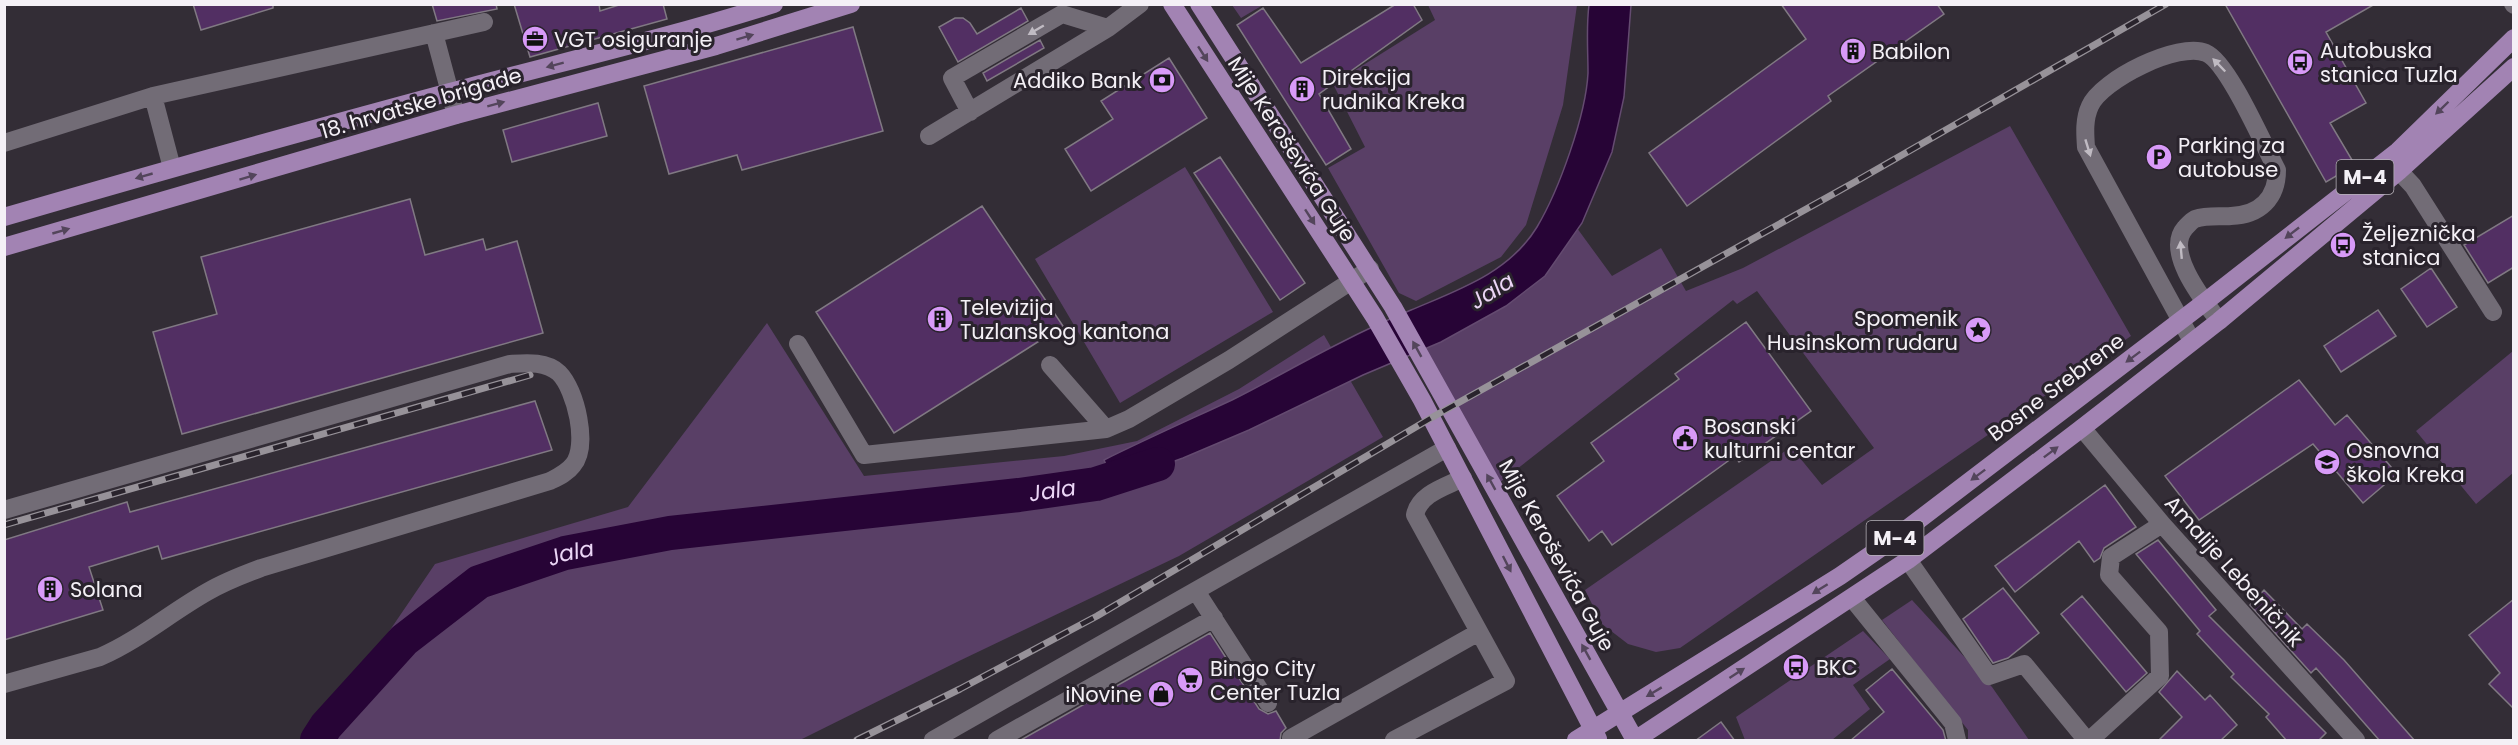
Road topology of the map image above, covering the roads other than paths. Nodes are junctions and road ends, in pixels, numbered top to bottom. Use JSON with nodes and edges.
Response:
{"nodes":[{"id":1,"x":774,"y":4,"type":"edge"},
{"id":2,"x":852,"y":4,"type":"edge"},
{"id":3,"x":1140,"y":4,"type":"edge"},
{"id":4,"x":1172,"y":4,"type":"edge"},
{"id":5,"x":1199,"y":4,"type":"edge"},
{"id":6,"x":484,"y":22,"type":"dead end"},
{"id":7,"x":1108,"y":28,"type":"junction"},
{"id":8,"x":434,"y":33,"type":"junction"},
{"id":9,"x":2514,"y":38,"type":"edge"},
{"id":10,"x":2514,"y":67,"type":"edge"},
{"id":11,"x":450,"y":92,"type":"junction"},
{"id":12,"x":153,"y":96,"type":"junction"},
{"id":13,"x":970,"y":112,"type":"junction"},
{"id":14,"x":456,"y":115,"type":"junction"},
{"id":15,"x":929,"y":136,"type":"dead end"},
{"id":16,"x":4,"y":143,"type":"edge"},
{"id":17,"x":172,"y":168,"type":"junction"},
{"id":18,"x":2399,"y":171,"type":"junction"},
{"id":19,"x":4,"y":217,"type":"edge"},
{"id":20,"x":4,"y":247,"type":"edge"},
{"id":21,"x":1370,"y":269,"type":"junction"},
{"id":22,"x":1351,"y":282,"type":"junction"},
{"id":23,"x":2205,"y":302,"type":"junction"},
{"id":24,"x":2493,"y":312,"type":"dead end"},
{"id":25,"x":2180,"y":321,"type":"junction"},
{"id":26,"x":2219,"y":321,"type":"junction"},
{"id":27,"x":2192,"y":341,"type":"junction"},
{"id":28,"x":798,"y":344,"type":"dead end"},
{"id":29,"x":1050,"y":365,"type":"dead end"},
{"id":30,"x":2082,"y":428,"type":"junction"},
{"id":31,"x":1106,"y":429,"type":"junction"},
{"id":32,"x":1447,"y":448,"type":"junction"},
{"id":33,"x":1462,"y":478,"type":"junction"},
{"id":34,"x":4,"y":510,"type":"edge"},
{"id":35,"x":2162,"y":524,"type":"junction"},
{"id":36,"x":1908,"y":560,"type":"junction"},
{"id":37,"x":1196,"y":591,"type":"junction"},
{"id":38,"x":1852,"y":598,"type":"junction"},
{"id":39,"x":1214,"y":618,"type":"junction"},
{"id":40,"x":1479,"y":632,"type":"junction"},
{"id":41,"x":4,"y":684,"type":"edge"},
{"id":42,"x":1268,"y":703,"type":"dead end"},
{"id":43,"x":1620,"y":713,"type":"junction"},
{"id":44,"x":1596,"y":735,"type":"edge"},
{"id":45,"x":1291,"y":738,"type":"dead end"},
{"id":46,"x":1635,"y":740,"type":"edge"},
{"id":47,"x":933,"y":741,"type":"edge"},
{"id":48,"x":997,"y":741,"type":"edge"},
{"id":49,"x":1394,"y":741,"type":"edge"},
{"id":50,"x":1576,"y":741,"type":"edge"},
{"id":51,"x":1957,"y":741,"type":"edge"},
{"id":52,"x":2356,"y":741,"type":"edge"}],
"edges":[{"from":1,"to":11,"type":"main road","name":"18. hrvatske brigade","one_way":true},
{"from":14,"to":2,"type":"main road","name":"18. hrvatske brigade","one_way":true},
{"from":3,"to":7,"type":"street"},
{"from":4,"to":22,"type":"main road","name":"Mije Keroševića Guje","one_way":true},
{"from":5,"to":21,"type":"main road","name":"Mije Keroševića Guje"},
{"from":6,"to":8,"type":"street"},
{"from":7,"to":13,"type":"street"},
{"from":7,"to":13,"type":"street","one_way":true},
{"from":8,"to":11,"type":"street"},
{"from":8,"to":12,"type":"street"},
{"from":9,"to":23,"type":"main road","name":"Bosne Srebrene","number":"M-4","one_way":true},
{"from":10,"to":18,"type":"main road","number":"M-4"},
{"from":11,"to":14,"type":"street"},
{"from":11,"to":17,"type":"main road","name":"18. hrvatske brigade"},
{"from":12,"to":16,"type":"street"},
{"from":12,"to":17,"type":"street"},
{"from":13,"to":15,"type":"street"},
{"from":20,"to":14,"type":"main road","name":"18. hrvatske brigade","one_way":true},
{"from":17,"to":19,"type":"main road","name":"18. hrvatske brigade","one_way":true},
{"from":18,"to":24,"type":"street"},
{"from":18,"to":26,"type":"main road","number":"M-4"},
{"from":21,"to":22,"type":"street"},
{"from":43,"to":21,"type":"main road","name":"Mije Keroševića Guje","one_way":true},
{"from":22,"to":31,"type":"street"},
{"from":22,"to":32,"type":"main road","name":"Mije Keroševića Guje"},
{"from":23,"to":25,"type":"main road","name":"Bosne Srebrene","number":"M-4"},
{"from":23,"to":25,"type":"street","one_way":true},
{"from":23,"to":26,"type":"street"},
{"from":25,"to":27,"type":"street"},
{"from":25,"to":43,"type":"main road","name":"Bosne Srebrene","number":"M-4","one_way":true},
{"from":26,"to":27,"type":"main road","number":"M-4"},
{"from":27,"to":30,"type":"main road","number":"M-4"},
{"from":28,"to":31,"type":"street"},
{"from":29,"to":31,"type":"street"},
{"from":30,"to":35,"type":"street","name":"Amalije Lebeničnik"},
{"from":36,"to":30,"type":"main road","number":"M-4","one_way":true},
{"from":32,"to":33,"type":"main road"},
{"from":32,"to":37,"type":"street"},
{"from":33,"to":40,"type":"street"},
{"from":33,"to":44,"type":"main road","one_way":true},
{"from":34,"to":41,"type":"street"},
{"from":35,"to":36,"type":"street"},
{"from":35,"to":52,"type":"street","name":"Amalije Lebeničnik"},
{"from":36,"to":38,"type":"main road","number":"M-4"},
{"from":37,"to":39,"type":"street"},
{"from":37,"to":47,"type":"street"},
{"from":46,"to":38,"type":"main road","number":"M-4","one_way":true},
{"from":38,"to":51,"type":"street"},
{"from":39,"to":42,"type":"street"},
{"from":39,"to":48,"type":"street"},
{"from":40,"to":45,"type":"street"},
{"from":40,"to":49,"type":"street"},
{"from":43,"to":44,"type":"main road","name":"Bosne Srebrene","number":"M-4"},
{"from":43,"to":46,"type":"main road","name":"Mije Keroševića Guje"},
{"from":44,"to":50,"type":"main road","number":"M-4"}]}
